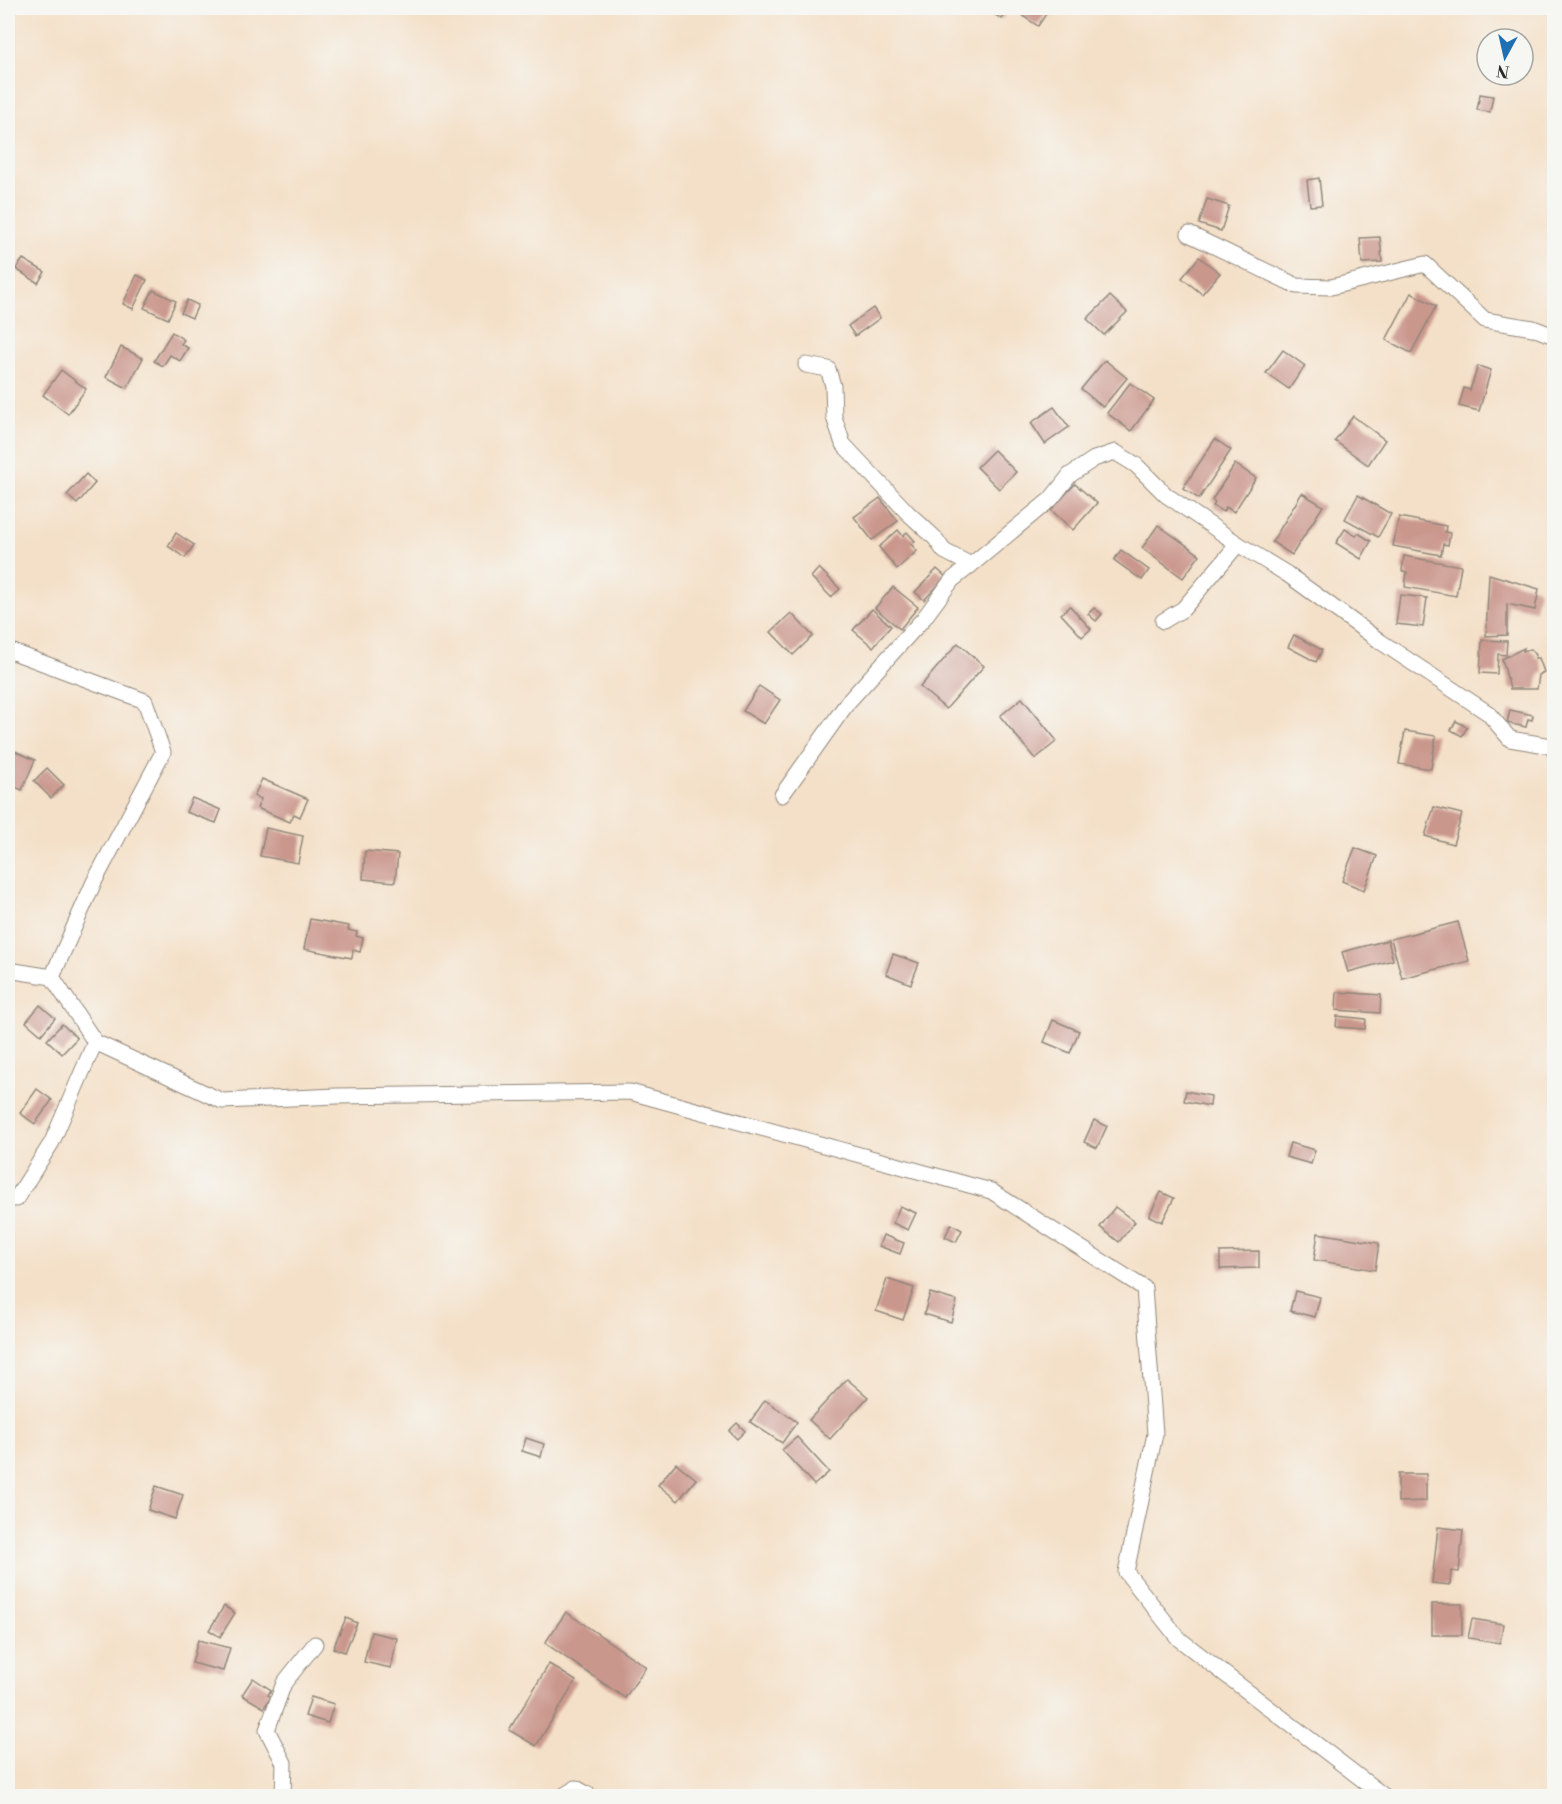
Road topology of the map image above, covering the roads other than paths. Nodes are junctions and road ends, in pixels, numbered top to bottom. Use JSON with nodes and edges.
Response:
{"nodes":[{"id":1,"x":1189,"y":234,"type":"dead end"},
{"id":2,"x":1554,"y":336,"type":"edge"},
{"id":3,"x":806,"y":365,"type":"dead end"},
{"id":4,"x":1238,"y":544,"type":"junction"},
{"id":5,"x":971,"y":565,"type":"junction"},
{"id":6,"x":1163,"y":621,"type":"dead end"},
{"id":7,"x":8,"y":650,"type":"edge"},
{"id":8,"x":1554,"y":751,"type":"edge"},
{"id":9,"x":782,"y":795,"type":"dead end"},
{"id":10,"x":8,"y":970,"type":"edge"},
{"id":11,"x":52,"y":977,"type":"junction"},
{"id":12,"x":95,"y":1042,"type":"junction"},
{"id":13,"x":8,"y":1198,"type":"edge"},
{"id":14,"x":315,"y":1644,"type":"dead end"},
{"id":15,"x":283,"y":1797,"type":"edge"},
{"id":16,"x":563,"y":1797,"type":"edge"},
{"id":17,"x":590,"y":1797,"type":"edge"},
{"id":18,"x":1384,"y":1797,"type":"edge"}],
"edges":[{"from":1,"to":2,"type":"street"},
{"from":3,"to":5,"type":"street"},
{"from":4,"to":5,"type":"street"},
{"from":4,"to":6,"type":"street"},
{"from":4,"to":8,"type":"street"},
{"from":5,"to":9,"type":"street"},
{"from":7,"to":11,"type":"street"},
{"from":10,"to":11,"type":"street"},
{"from":11,"to":12,"type":"street"},
{"from":12,"to":13,"type":"street"},
{"from":12,"to":18,"type":"street"},
{"from":14,"to":15,"type":"street"},
{"from":16,"to":17,"type":"street"}]}
